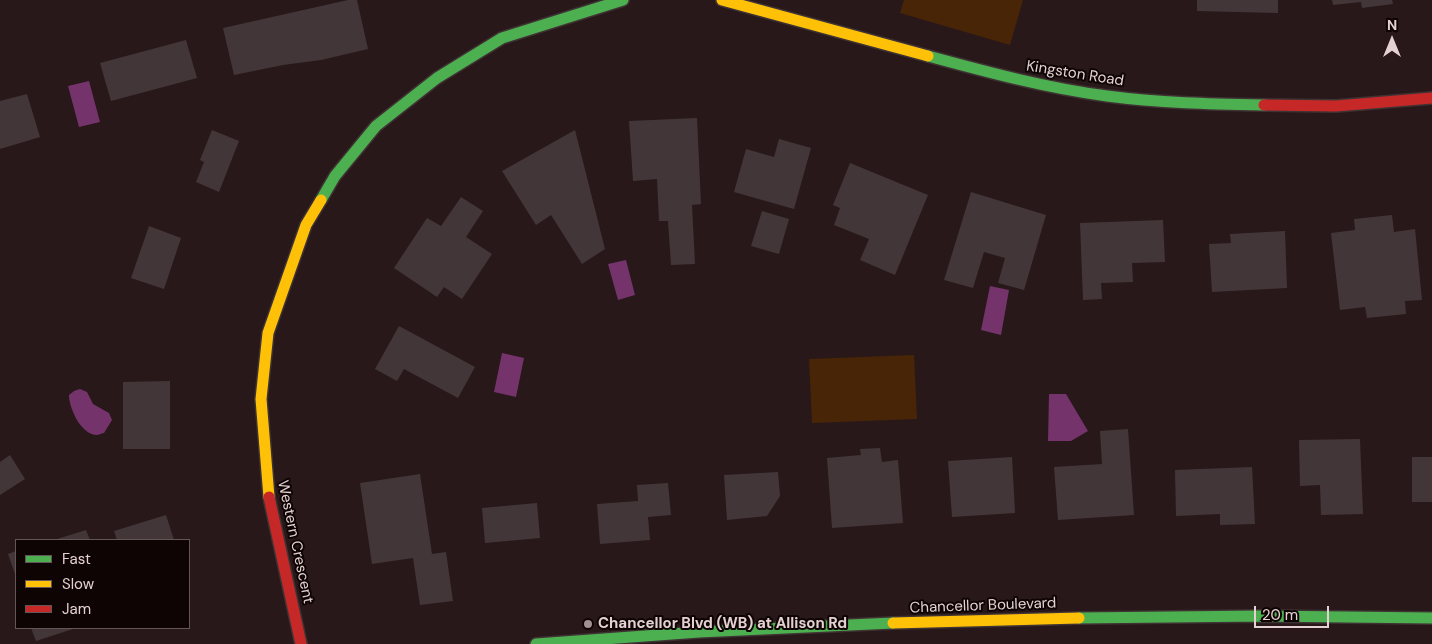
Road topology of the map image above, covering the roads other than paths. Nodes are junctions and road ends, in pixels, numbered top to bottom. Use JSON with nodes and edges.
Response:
{"nodes":[{"id":1,"x":623,"y":0,"type":"edge"},
{"id":2,"x":722,"y":0,"type":"edge"},
{"id":3,"x":1432,"y":98,"type":"edge"},
{"id":4,"x":1432,"y":618,"type":"edge"},
{"id":5,"x":300,"y":644,"type":"edge"},
{"id":6,"x":536,"y":644,"type":"edge"}],
"edges":[{"from":1,"to":5,"type":"street","name":"Western Crescent"},
{"from":2,"to":3,"type":"street","name":"Kingston Road"},
{"from":4,"to":6,"type":"street","name":"Chancellor Boulevard"}]}
